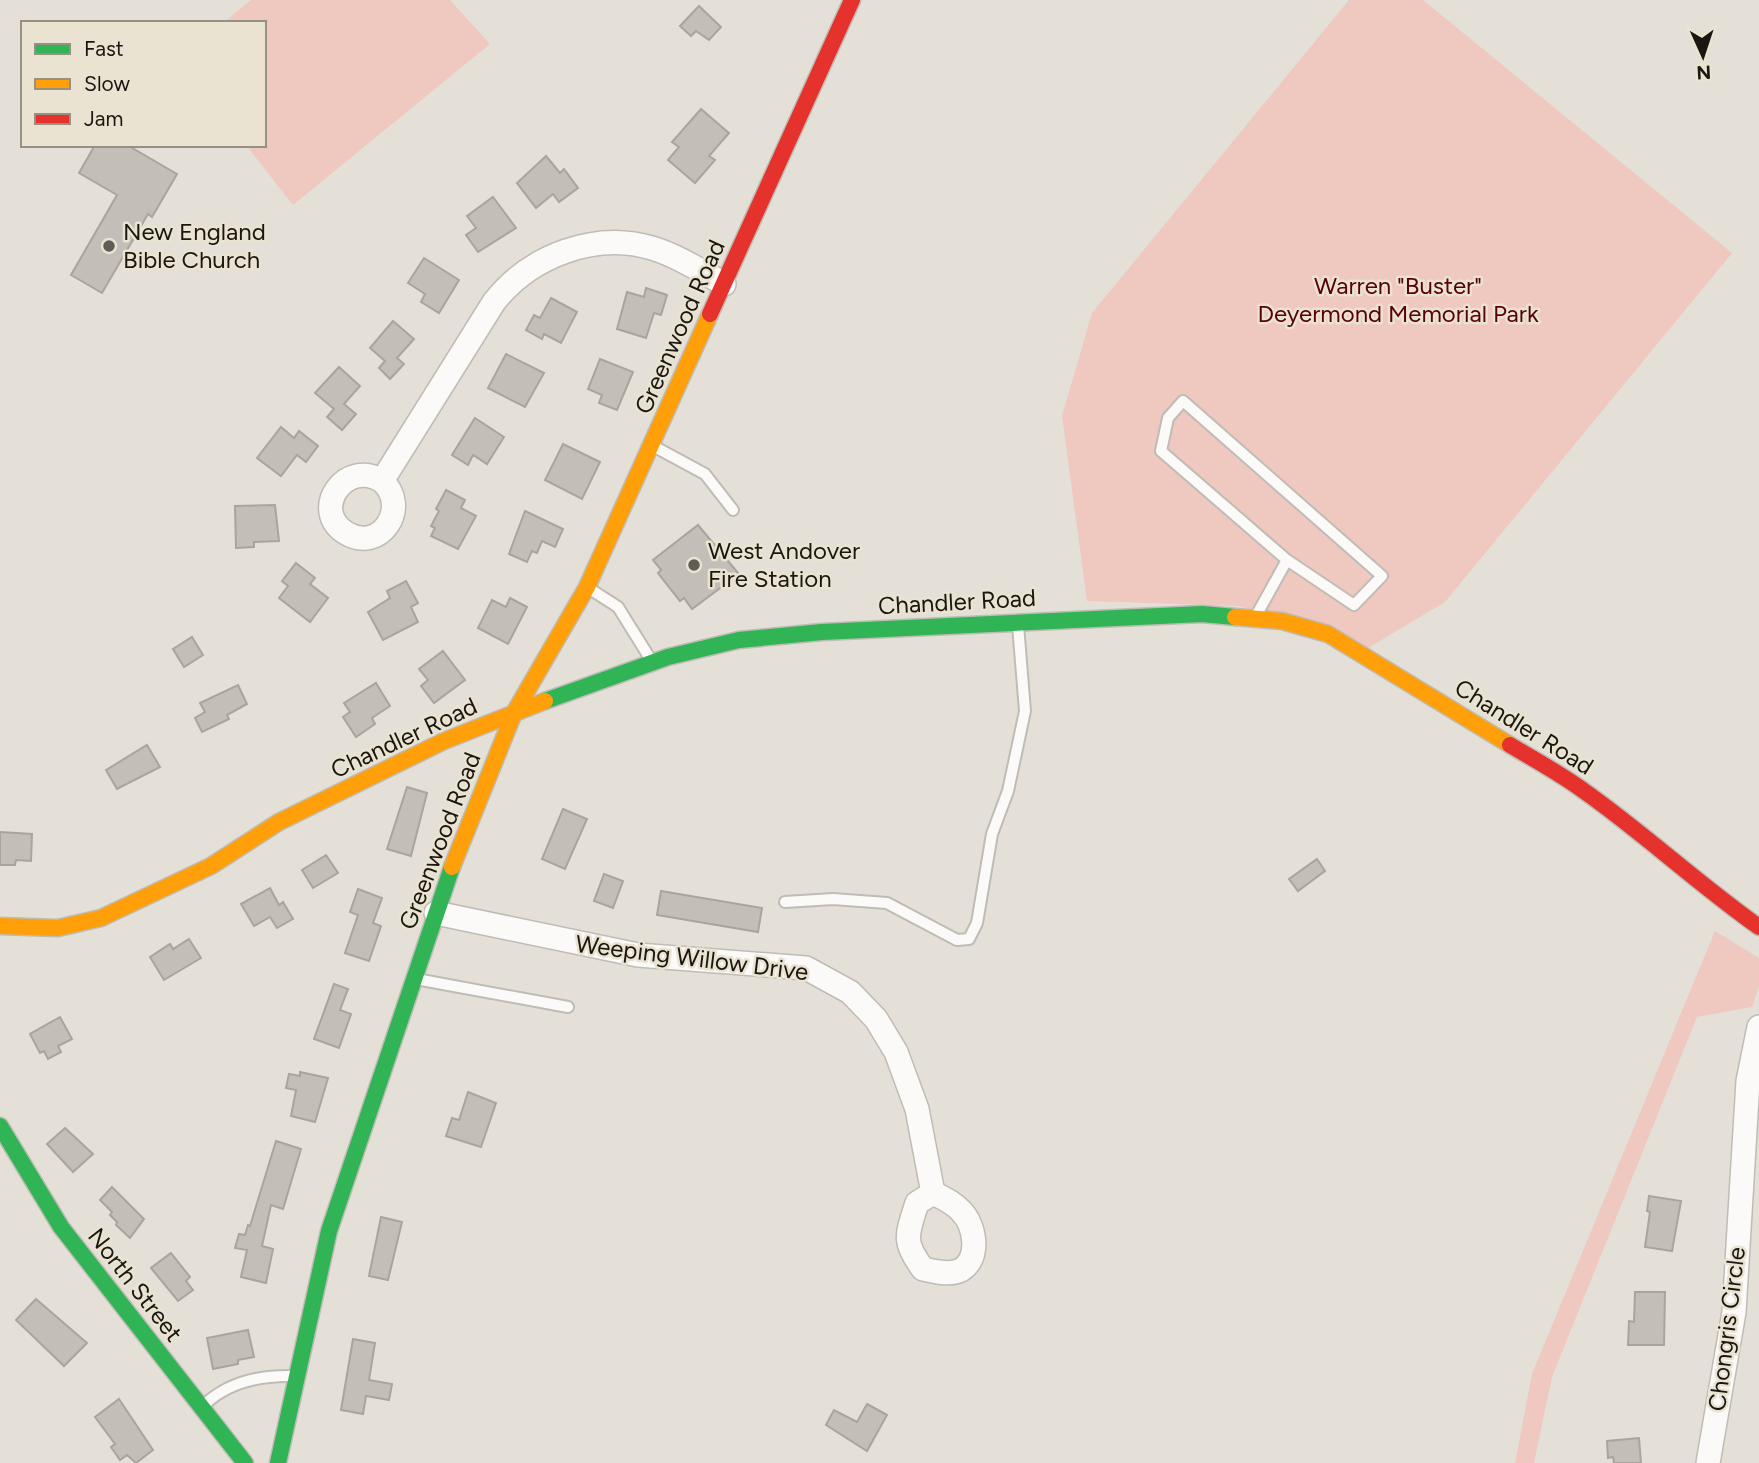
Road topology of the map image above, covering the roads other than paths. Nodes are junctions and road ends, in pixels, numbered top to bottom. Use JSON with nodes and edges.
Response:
{"nodes":[{"id":1,"x":852,"y":0,"type":"edge"},
{"id":2,"x":724,"y":284,"type":"junction"},
{"id":3,"x":651,"y":446,"type":"junction"},
{"id":4,"x":382,"y":481,"type":"dead end"},
{"id":5,"x":733,"y":510,"type":"dead end"},
{"id":6,"x":1287,"y":560,"type":"junction"},
{"id":7,"x":587,"y":587,"type":"junction"},
{"id":8,"x":1255,"y":619,"type":"junction"},
{"id":9,"x":1018,"y":622,"type":"junction"},
{"id":10,"x":653,"y":663,"type":"junction"},
{"id":11,"x":514,"y":713,"type":"junction"},
{"id":12,"x":785,"y":902,"type":"dead end"},
{"id":13,"x":436,"y":913,"type":"junction"},
{"id":14,"x":0,"y":926,"type":"edge"},
{"id":15,"x":1759,"y":927,"type":"edge"},
{"id":16,"x":414,"y":978,"type":"junction"},
{"id":17,"x":568,"y":1007,"type":"dead end"},
{"id":18,"x":1759,"y":1027,"type":"edge"},
{"id":19,"x":0,"y":1126,"type":"edge"},
{"id":20,"x":933,"y":1193,"type":"dead end"},
{"id":21,"x":297,"y":1376,"type":"junction"},
{"id":22,"x":202,"y":1408,"type":"junction"},
{"id":23,"x":245,"y":1463,"type":"edge"},
{"id":24,"x":278,"y":1463,"type":"edge"},
{"id":25,"x":1708,"y":1463,"type":"edge"}],
"edges":[{"from":1,"to":2,"type":"street","name":"Greenwood Road"},
{"from":2,"to":3,"type":"street","name":"Greenwood Road"},
{"from":2,"to":4,"type":"street"},
{"from":3,"to":5,"type":"lane"},
{"from":3,"to":7,"type":"street","name":"Greenwood Road"},
{"from":6,"to":6,"type":"lane"},
{"from":6,"to":8,"type":"lane"},
{"from":7,"to":10,"type":"lane"},
{"from":7,"to":11,"type":"street","name":"Greenwood Road"},
{"from":8,"to":9,"type":"street","name":"Chandler Road"},
{"from":8,"to":15,"type":"street","name":"Chandler Road"},
{"from":9,"to":10,"type":"street","name":"Chandler Road"},
{"from":9,"to":12,"type":"lane"},
{"from":10,"to":11,"type":"street","name":"Chandler Road"},
{"from":11,"to":13,"type":"street","name":"Greenwood Road"},
{"from":11,"to":14,"type":"street","name":"Chandler Road"},
{"from":13,"to":16,"type":"street","name":"Greenwood Road"},
{"from":13,"to":20,"type":"street","name":"Weeping Willow Drive"},
{"from":16,"to":17,"type":"lane"},
{"from":16,"to":21,"type":"street","name":"Greenwood Road"},
{"from":18,"to":25,"type":"street","name":"Chongris Circle"},
{"from":19,"to":22,"type":"street","name":"North Street"},
{"from":21,"to":22,"type":"lane"},
{"from":21,"to":24,"type":"street","name":"Greenwood Road"},
{"from":22,"to":23,"type":"street","name":"North Street"}]}
